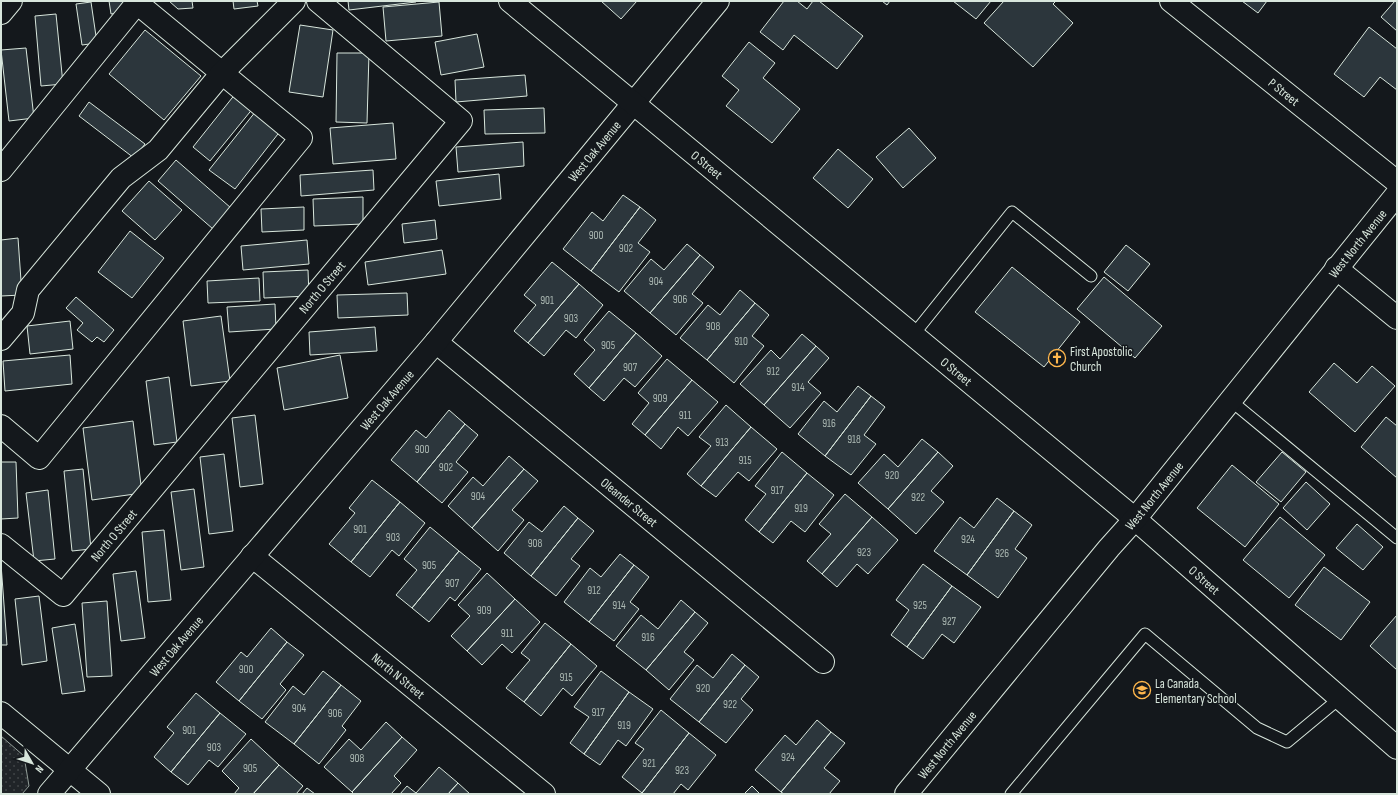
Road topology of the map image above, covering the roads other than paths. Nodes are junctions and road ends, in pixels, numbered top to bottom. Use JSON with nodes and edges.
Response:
{"nodes":[{"id":1,"x":11,"y":1,"type":"edge"},
{"id":2,"x":294,"y":1,"type":"edge"},
{"id":3,"x":318,"y":1,"type":"edge"},
{"id":4,"x":510,"y":1,"type":"edge"},
{"id":5,"x":718,"y":1,"type":"edge"},
{"id":6,"x":1171,"y":1,"type":"edge"},
{"id":7,"x":1,"y":13,"type":"edge"},
{"id":8,"x":222,"y":73,"type":"junction"},
{"id":9,"x":634,"y":102,"type":"junction"},
{"id":10,"x":1,"y":170,"type":"edge"},
{"id":11,"x":1397,"y":182,"type":"edge"},
{"id":12,"x":1397,"y":194,"type":"edge"},
{"id":13,"x":1336,"y":268,"type":"junction"},
{"id":14,"x":1091,"y":276,"type":"dead end"},
{"id":15,"x":1397,"y":318,"type":"edge"},
{"id":16,"x":914,"y":334,"type":"junction"},
{"id":17,"x":1,"y":340,"type":"edge"},
{"id":18,"x":436,"y":342,"type":"junction"},
{"id":19,"x":1230,"y":400,"type":"junction"},
{"id":20,"x":1,"y":426,"type":"edge"},
{"id":21,"x":1135,"y":519,"type":"junction"},
{"id":22,"x":1397,"y":538,"type":"edge"},
{"id":23,"x":1,"y":545,"type":"edge"},
{"id":24,"x":252,"y":556,"type":"junction"},
{"id":25,"x":823,"y":662,"type":"dead end"},
{"id":26,"x":1340,"y":698,"type":"junction"},
{"id":27,"x":1,"y":713,"type":"edge"},
{"id":28,"x":1397,"y":748,"type":"edge"},
{"id":29,"x":69,"y":770,"type":"junction"},
{"id":30,"x":49,"y":794,"type":"edge"},
{"id":31,"x":99,"y":794,"type":"edge"},
{"id":32,"x":544,"y":794,"type":"edge"},
{"id":33,"x":906,"y":794,"type":"edge"},
{"id":34,"x":1011,"y":794,"type":"edge"}],
"edges":[{"from":1,"to":7,"type":"street"},
{"from":2,"to":8,"type":"street"},
{"from":3,"to":23,"type":"street","name":"North O Street"},
{"from":4,"to":9,"type":"street","name":"O Street"},
{"from":5,"to":9,"type":"street","name":"West Oak Avenue"},
{"from":6,"to":11,"type":"street","name":"P Street"},
{"from":8,"to":10,"type":"street"},
{"from":8,"to":17,"type":"street"},
{"from":8,"to":20,"type":"street"},
{"from":9,"to":16,"type":"street","name":"O Street"},
{"from":9,"to":18,"type":"street","name":"West Oak Avenue"},
{"from":12,"to":13,"type":"street","name":"West North Avenue"},
{"from":13,"to":15,"type":"street"},
{"from":13,"to":19,"type":"street","name":"West North Avenue"},
{"from":14,"to":16,"type":"lane"},
{"from":16,"to":21,"type":"street","name":"O Street"},
{"from":18,"to":24,"type":"street","name":"West Oak Avenue"},
{"from":18,"to":25,"type":"street","name":"Oleander Street"},
{"from":19,"to":21,"type":"street","name":"West North Avenue"},
{"from":19,"to":22,"type":"lane"},
{"from":21,"to":26,"type":"street","name":"O Street"},
{"from":21,"to":33,"type":"street","name":"West North Avenue"},
{"from":24,"to":29,"type":"street","name":"West Oak Avenue"},
{"from":24,"to":32,"type":"street","name":"North N Street"},
{"from":26,"to":28,"type":"street","name":"O Street"},
{"from":26,"to":34,"type":"lane"},
{"from":27,"to":29,"type":"street"},
{"from":29,"to":30,"type":"street","name":"West Oak Avenue"},
{"from":29,"to":31,"type":"street"}]}
